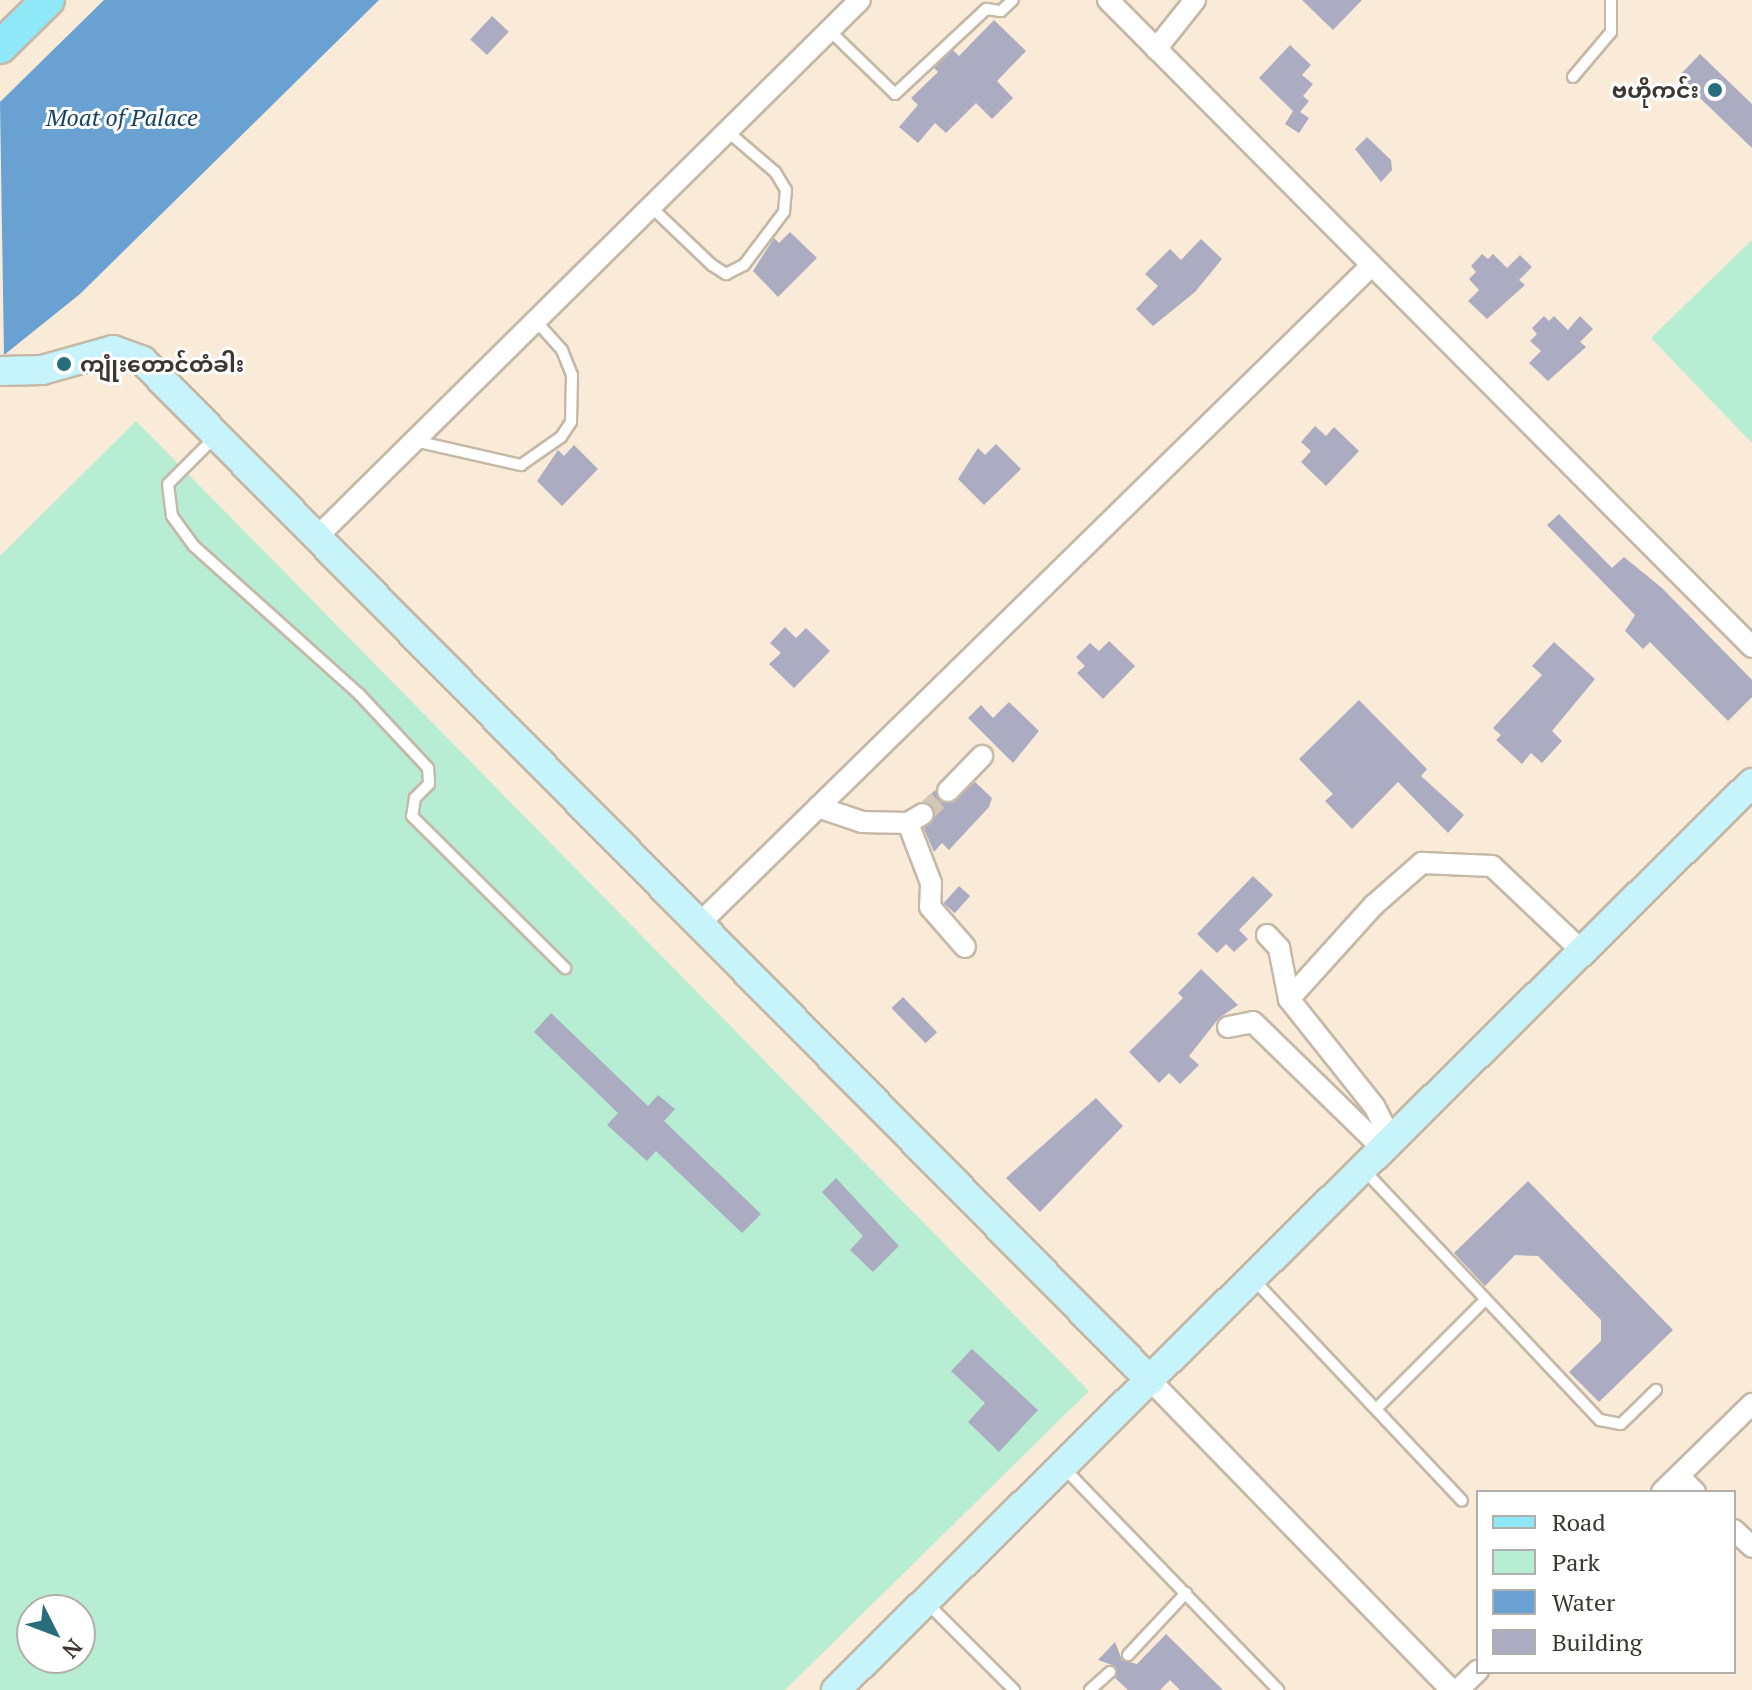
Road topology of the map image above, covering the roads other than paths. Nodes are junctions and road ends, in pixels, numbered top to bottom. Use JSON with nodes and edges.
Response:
{"nodes":[{"id":1,"x":48,"y":0,"type":"edge"},
{"id":2,"x":860,"y":0,"type":"edge"},
{"id":3,"x":1013,"y":0,"type":"edge"},
{"id":4,"x":1108,"y":0,"type":"edge"},
{"id":5,"x":1195,"y":0,"type":"edge"},
{"id":6,"x":1611,"y":0,"type":"edge"},
{"id":7,"x":984,"y":4,"type":"edge"},
{"id":8,"x":829,"y":30,"type":"junction"},
{"id":9,"x":0,"y":47,"type":"edge"},
{"id":10,"x":1156,"y":49,"type":"junction"},
{"id":11,"x":1573,"y":77,"type":"dead end"},
{"id":12,"x":726,"y":130,"type":"junction"},
{"id":13,"x":650,"y":206,"type":"junction"},
{"id":14,"x":1371,"y":266,"type":"junction"},
{"id":15,"x":537,"y":322,"type":"junction"},
{"id":16,"x":0,"y":371,"type":"edge"},
{"id":17,"x":216,"y":436,"type":"junction"},
{"id":18,"x":415,"y":441,"type":"junction"},
{"id":19,"x":318,"y":536,"type":"junction"},
{"id":20,"x":1752,"y":647,"type":"edge"},
{"id":21,"x":982,"y":756,"type":"dead end"},
{"id":22,"x":1752,"y":783,"type":"edge"},
{"id":23,"x":948,"y":791,"type":"tunnel mouth"},
{"id":24,"x":818,"y":807,"type":"junction"},
{"id":25,"x":700,"y":923,"type":"junction"},
{"id":26,"x":1267,"y":935,"type":"dead end"},
{"id":27,"x":965,"y":947,"type":"dead end"},
{"id":28,"x":1583,"y":952,"type":"junction"},
{"id":29,"x":565,"y":968,"type":"dead end"},
{"id":30,"x":1289,"y":999,"type":"junction"},
{"id":31,"x":1228,"y":1027,"type":"dead end"},
{"id":32,"x":1388,"y":1145,"type":"junction"},
{"id":33,"x":1363,"y":1169,"type":"junction"},
{"id":34,"x":1253,"y":1279,"type":"junction"},
{"id":35,"x":1486,"y":1299,"type":"junction"},
{"id":36,"x":1150,"y":1380,"type":"junction"},
{"id":37,"x":1656,"y":1390,"type":"dead end"},
{"id":38,"x":1752,"y":1404,"type":"edge"},
{"id":39,"x":1379,"y":1406,"type":"junction"},
{"id":40,"x":1063,"y":1467,"type":"junction"},
{"id":41,"x":1679,"y":1476,"type":"junction"},
{"id":42,"x":1664,"y":1490,"type":"edge"},
{"id":43,"x":1693,"y":1490,"type":"edge"},
{"id":44,"x":1462,"y":1501,"type":"dead end"},
{"id":45,"x":1736,"y":1532,"type":"edge"},
{"id":46,"x":1752,"y":1547,"type":"edge"},
{"id":47,"x":1186,"y":1593,"type":"junction"},
{"id":48,"x":926,"y":1601,"type":"junction"},
{"id":49,"x":1128,"y":1655,"type":"dead end"},
{"id":50,"x":1110,"y":1672,"type":"dead end"},
{"id":51,"x":1476,"y":1673,"type":"edge"},
{"id":52,"x":836,"y":1690,"type":"edge"},
{"id":53,"x":1014,"y":1690,"type":"edge"},
{"id":54,"x":1090,"y":1690,"type":"edge"},
{"id":55,"x":1278,"y":1690,"type":"edge"},
{"id":56,"x":1451,"y":1690,"type":"edge"},
{"id":57,"x":1458,"y":1690,"type":"edge"}],
"edges":[{"from":1,"to":9,"type":"main road"},
{"from":2,"to":8,"type":"street"},
{"from":3,"to":7,"type":"lane"},
{"from":4,"to":10,"type":"street"},
{"from":5,"to":10,"type":"street"},
{"from":6,"to":11,"type":"lane"},
{"from":7,"to":8,"type":"lane"},
{"from":8,"to":12,"type":"street"},
{"from":10,"to":14,"type":"street"},
{"from":12,"to":13,"type":"street"},
{"from":12,"to":13,"type":"lane"},
{"from":13,"to":15,"type":"street"},
{"from":14,"to":20,"type":"street"},
{"from":14,"to":24,"type":"street"},
{"from":15,"to":18,"type":"street"},
{"from":15,"to":18,"type":"lane"},
{"from":16,"to":17,"type":"street"},
{"from":17,"to":19,"type":"street"},
{"from":17,"to":29,"type":"lane"},
{"from":18,"to":19,"type":"street"},
{"from":19,"to":25,"type":"street"},
{"from":21,"to":23,"type":"street"},
{"from":22,"to":28,"type":"street"},
{"from":24,"to":25,"type":"street"},
{"from":24,"to":27,"type":"street"},
{"from":25,"to":36,"type":"street"},
{"from":26,"to":30,"type":"street"},
{"from":28,"to":30,"type":"street"},
{"from":28,"to":32,"type":"street"},
{"from":30,"to":32,"type":"street"},
{"from":31,"to":32,"type":"street"},
{"from":32,"to":33,"type":"street"},
{"from":33,"to":34,"type":"street"},
{"from":33,"to":35,"type":"lane"},
{"from":34,"to":36,"type":"street"},
{"from":34,"to":39,"type":"lane"},
{"from":35,"to":37,"type":"lane"},
{"from":35,"to":39,"type":"lane"},
{"from":36,"to":40,"type":"street"},
{"from":36,"to":56,"type":"street"},
{"from":38,"to":41,"type":"street"},
{"from":39,"to":44,"type":"lane"},
{"from":40,"to":47,"type":"lane"},
{"from":40,"to":48,"type":"street"},
{"from":41,"to":42,"type":"street"},
{"from":41,"to":43,"type":"street"},
{"from":45,"to":46,"type":"street"},
{"from":47,"to":49,"type":"lane"},
{"from":47,"to":55,"type":"lane"},
{"from":48,"to":52,"type":"street"},
{"from":48,"to":53,"type":"lane"},
{"from":50,"to":54,"type":"lane"},
{"from":51,"to":57,"type":"street"}]}
